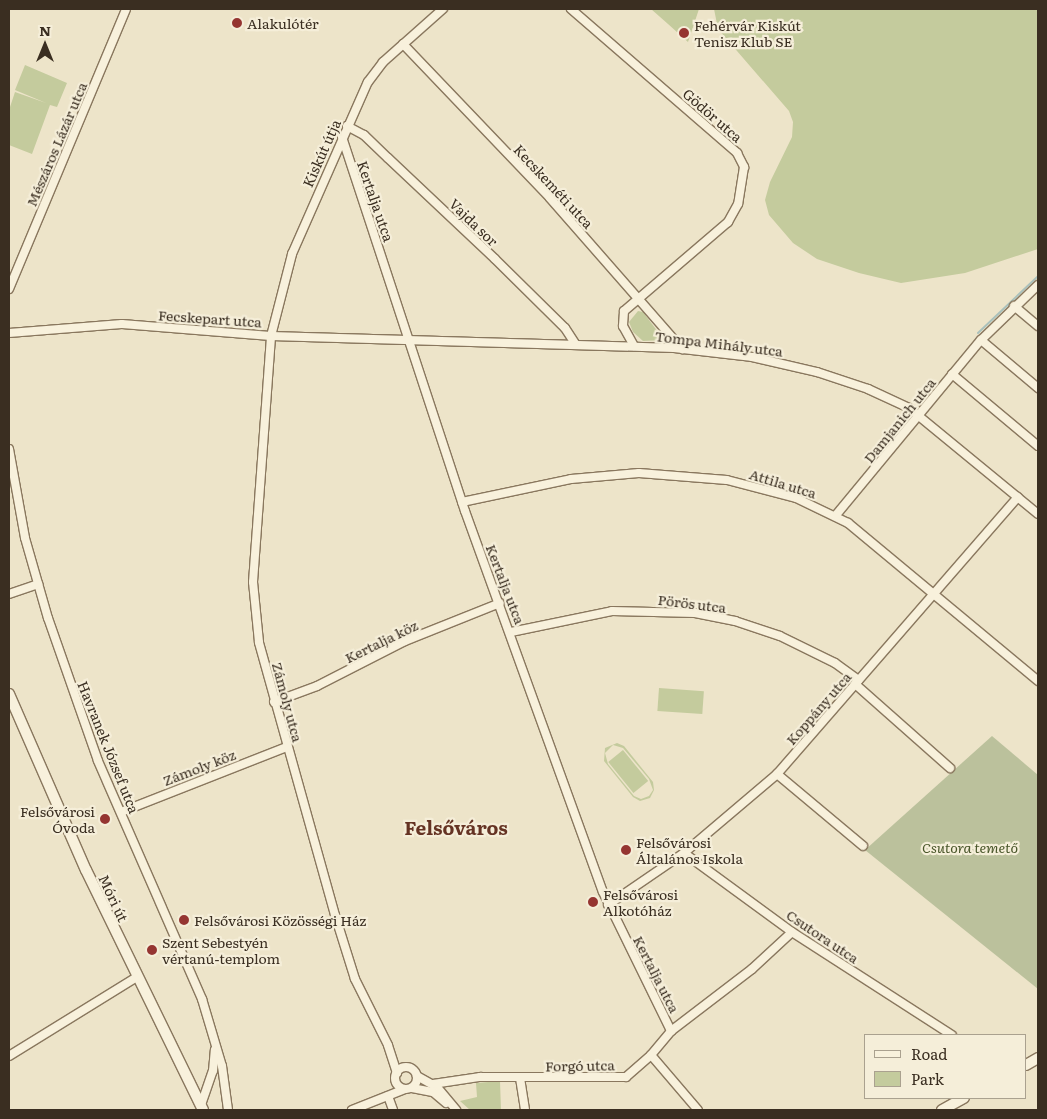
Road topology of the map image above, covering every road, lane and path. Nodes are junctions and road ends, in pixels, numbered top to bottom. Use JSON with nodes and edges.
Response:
{"nodes":[{"id":1,"x":126,"y":9,"type":"edge"},
{"id":2,"x":443,"y":9,"type":"edge"},
{"id":3,"x":571,"y":9,"type":"edge"},
{"id":4,"x":404,"y":44,"type":"junction"},
{"id":5,"x":347,"y":126,"type":"junction"},
{"id":6,"x":342,"y":137,"type":"junction"},
{"id":7,"x":1038,"y":285,"type":"edge"},
{"id":8,"x":9,"y":289,"type":"edge"},
{"id":9,"x":639,"y":299,"type":"junction"},
{"id":10,"x":1014,"y":306,"type":"junction"},
{"id":11,"x":1038,"y":326,"type":"edge"},
{"id":12,"x":9,"y":333,"type":"edge"},
{"id":13,"x":271,"y":336,"type":"junction"},
{"id":14,"x":410,"y":338,"type":"junction"},
{"id":15,"x":981,"y":340,"type":"junction"},
{"id":16,"x":576,"y":345,"type":"junction"},
{"id":17,"x":634,"y":346,"type":"junction"},
{"id":18,"x":682,"y":349,"type":"junction"},
{"id":19,"x":952,"y":374,"type":"junction"},
{"id":20,"x":1038,"y":388,"type":"edge"},
{"id":21,"x":919,"y":415,"type":"junction"},
{"id":22,"x":1038,"y":446,"type":"edge"},
{"id":23,"x":9,"y":449,"type":"edge"},
{"id":24,"x":1018,"y":497,"type":"junction"},
{"id":25,"x":462,"y":502,"type":"junction"},
{"id":26,"x":1037,"y":510,"type":"edge"},
{"id":27,"x":836,"y":515,"type":"junction"},
{"id":28,"x":38,"y":584,"type":"junction"},
{"id":29,"x":9,"y":594,"type":"edge"},
{"id":30,"x":934,"y":595,"type":"junction"},
{"id":31,"x":500,"y":603,"type":"junction"},
{"id":32,"x":511,"y":632,"type":"junction"},
{"id":33,"x":1038,"y":681,"type":"edge"},
{"id":34,"x":857,"y":682,"type":"junction"},
{"id":35,"x":9,"y":694,"type":"edge"},
{"id":36,"x":274,"y":702,"type":"junction"},
{"id":37,"x":287,"y":747,"type":"junction"},
{"id":38,"x":950,"y":768,"type":"dead end"},
{"id":39,"x":776,"y":774,"type":"junction"},
{"id":40,"x":121,"y":812,"type":"junction"},
{"id":41,"x":863,"y":846,"type":"dead end"},
{"id":42,"x":684,"y":853,"type":"junction"},
{"id":43,"x":608,"y":905,"type":"junction"},
{"id":44,"x":792,"y":932,"type":"junction"},
{"id":45,"x":137,"y":977,"type":"junction"},
{"id":46,"x":671,"y":1031,"type":"junction"},
{"id":47,"x":950,"y":1034,"type":"edge"},
{"id":48,"x":215,"y":1046,"type":"junction"},
{"id":49,"x":651,"y":1055,"type":"junction"},
{"id":50,"x":9,"y":1056,"type":"edge"},
{"id":51,"x":393,"y":1058,"type":"junction"},
{"id":52,"x":1038,"y":1058,"type":"edge"},
{"id":53,"x":1027,"y":1064,"type":"edge"},
{"id":54,"x":406,"y":1068,"type":"junction"},
{"id":55,"x":417,"y":1076,"type":"junction"},
{"id":56,"x":396,"y":1077,"type":"junction"},
{"id":57,"x":520,"y":1078,"type":"junction"},
{"id":58,"x":433,"y":1084,"type":"junction"},
{"id":59,"x":408,"y":1088,"type":"junction"},
{"id":60,"x":388,"y":1096,"type":"junction"},
{"id":61,"x":962,"y":1099,"type":"edge"},
{"id":62,"x":202,"y":1108,"type":"edge"},
{"id":63,"x":228,"y":1110,"type":"edge"},
{"id":64,"x":352,"y":1110,"type":"edge"},
{"id":65,"x":393,"y":1110,"type":"edge"},
{"id":66,"x":455,"y":1110,"type":"edge"},
{"id":67,"x":525,"y":1110,"type":"edge"},
{"id":68,"x":698,"y":1110,"type":"edge"},
{"id":69,"x":942,"y":1110,"type":"edge"}],
"edges":[{"from":1,"to":8,"type":"street","name":"Mészáros Lázár utca"},
{"from":2,"to":4,"type":"street","name":"Kiskút útja"},
{"from":3,"to":9,"type":"street","name":"Gödör utca"},
{"from":4,"to":5,"type":"street","name":"Kiskút útja"},
{"from":4,"to":9,"type":"street","name":"Kecskeméti utca"},
{"from":5,"to":6,"type":"street","name":"Kiskút útja"},
{"from":5,"to":16,"type":"street","name":"Vajda sor"},
{"from":6,"to":13,"type":"street","name":"Kiskút útja"},
{"from":6,"to":14,"type":"street","name":"Kertalja utca"},
{"from":7,"to":10,"type":"street","name":"Damjanich utca"},
{"from":9,"to":17,"type":"street","name":"Gödör utca"},
{"from":9,"to":18,"type":"street","name":"Kecskeméti utca"},
{"from":10,"to":11,"type":"street"},
{"from":10,"to":15,"type":"street","name":"Damjanich utca"},
{"from":12,"to":13,"type":"street","name":"Fecskepart utca"},
{"from":13,"to":14,"type":"street","name":"Fecskepart utca"},
{"from":13,"to":36,"type":"street","name":"Zámoly utca"},
{"from":14,"to":16,"type":"street","name":"Tompa Mihály utca"},
{"from":14,"to":25,"type":"street","name":"Kertalja utca"},
{"from":15,"to":19,"type":"street","name":"Damjanich utca"},
{"from":15,"to":20,"type":"street"},
{"from":16,"to":17,"type":"street","name":"Tompa Mihály utca"},
{"from":17,"to":18,"type":"street","name":"Tompa Mihály utca"},
{"from":18,"to":21,"type":"street","name":"Tompa Mihály utca"},
{"from":19,"to":21,"type":"street","name":"Damjanich utca"},
{"from":19,"to":22,"type":"street"},
{"from":21,"to":24,"type":"street","name":"Tompa Mihály utca"},
{"from":21,"to":27,"type":"street","name":"Damjanich utca"},
{"from":23,"to":28,"type":"street","name":"Havranek József utca"},
{"from":24,"to":26,"type":"street","name":"Tompa Mihály utca"},
{"from":24,"to":30,"type":"street","name":"Koppány utca"},
{"from":25,"to":27,"type":"street","name":"Attila utca"},
{"from":25,"to":31,"type":"street","name":"Kertalja utca"},
{"from":27,"to":30,"type":"street","name":"Attila utca"},
{"from":28,"to":29,"type":"street"},
{"from":28,"to":40,"type":"street","name":"Havranek József utca"},
{"from":30,"to":33,"type":"street","name":"Attila utca"},
{"from":30,"to":34,"type":"street","name":"Koppány utca"},
{"from":31,"to":32,"type":"street","name":"Kertalja utca"},
{"from":31,"to":36,"type":"street","name":"Kertalja köz"},
{"from":32,"to":34,"type":"street","name":"Pörös utca"},
{"from":32,"to":43,"type":"street","name":"Kertalja utca"},
{"from":34,"to":38,"type":"street","name":"Pörös utca"},
{"from":34,"to":39,"type":"street","name":"Koppány utca"},
{"from":35,"to":45,"type":"main road","name":"Móri út"},
{"from":36,"to":37,"type":"street","name":"Zámoly utca"},
{"from":37,"to":40,"type":"street","name":"Zámoly köz"},
{"from":37,"to":51,"type":"street","name":"Zámoly utca"},
{"from":39,"to":41,"type":"street"},
{"from":39,"to":42,"type":"street","name":"Koppány utca"},
{"from":40,"to":48,"type":"street","name":"Havranek József utca"},
{"from":42,"to":43,"type":"street","name":"Koppány utca"},
{"from":42,"to":44,"type":"street","name":"Csutora utca"},
{"from":43,"to":46,"type":"street","name":"Kertalja utca"},
{"from":44,"to":46,"type":"street","name":"Forgó utca"},
{"from":44,"to":47,"type":"street","name":"Csutora utca"},
{"from":45,"to":50,"type":"street"},
{"from":45,"to":62,"type":"main road","name":"Móri út"},
{"from":46,"to":49,"type":"street","name":"Forgó utca"},
{"from":48,"to":62,"type":"street"},
{"from":48,"to":63,"type":"street","name":"Havranek József utca"},
{"from":49,"to":57,"type":"street","name":"Forgó utca"},
{"from":49,"to":68,"type":"street"},
{"from":51,"to":54,"type":"street","name":"Zámoly utca"},
{"from":51,"to":56,"type":"street","name":"Zámoly utca"},
{"from":52,"to":53,"type":"main road"},
{"from":54,"to":55,"type":"street","name":"Zámoly utca"},
{"from":54,"to":56,"type":"street"},
{"from":55,"to":58,"type":"street","name":"Zámoly utca"},
{"from":55,"to":59,"type":"street"},
{"from":56,"to":59,"type":"street"},
{"from":56,"to":60,"type":"street"},
{"from":57,"to":58,"type":"street","name":"Forgó utca"},
{"from":57,"to":67,"type":"street"},
{"from":58,"to":66,"type":"street"},
{"from":59,"to":60,"type":"street"},
{"from":59,"to":66,"type":"street"},
{"from":60,"to":64,"type":"street"},
{"from":60,"to":65,"type":"street"},
{"from":61,"to":69,"type":"main road"}]}
